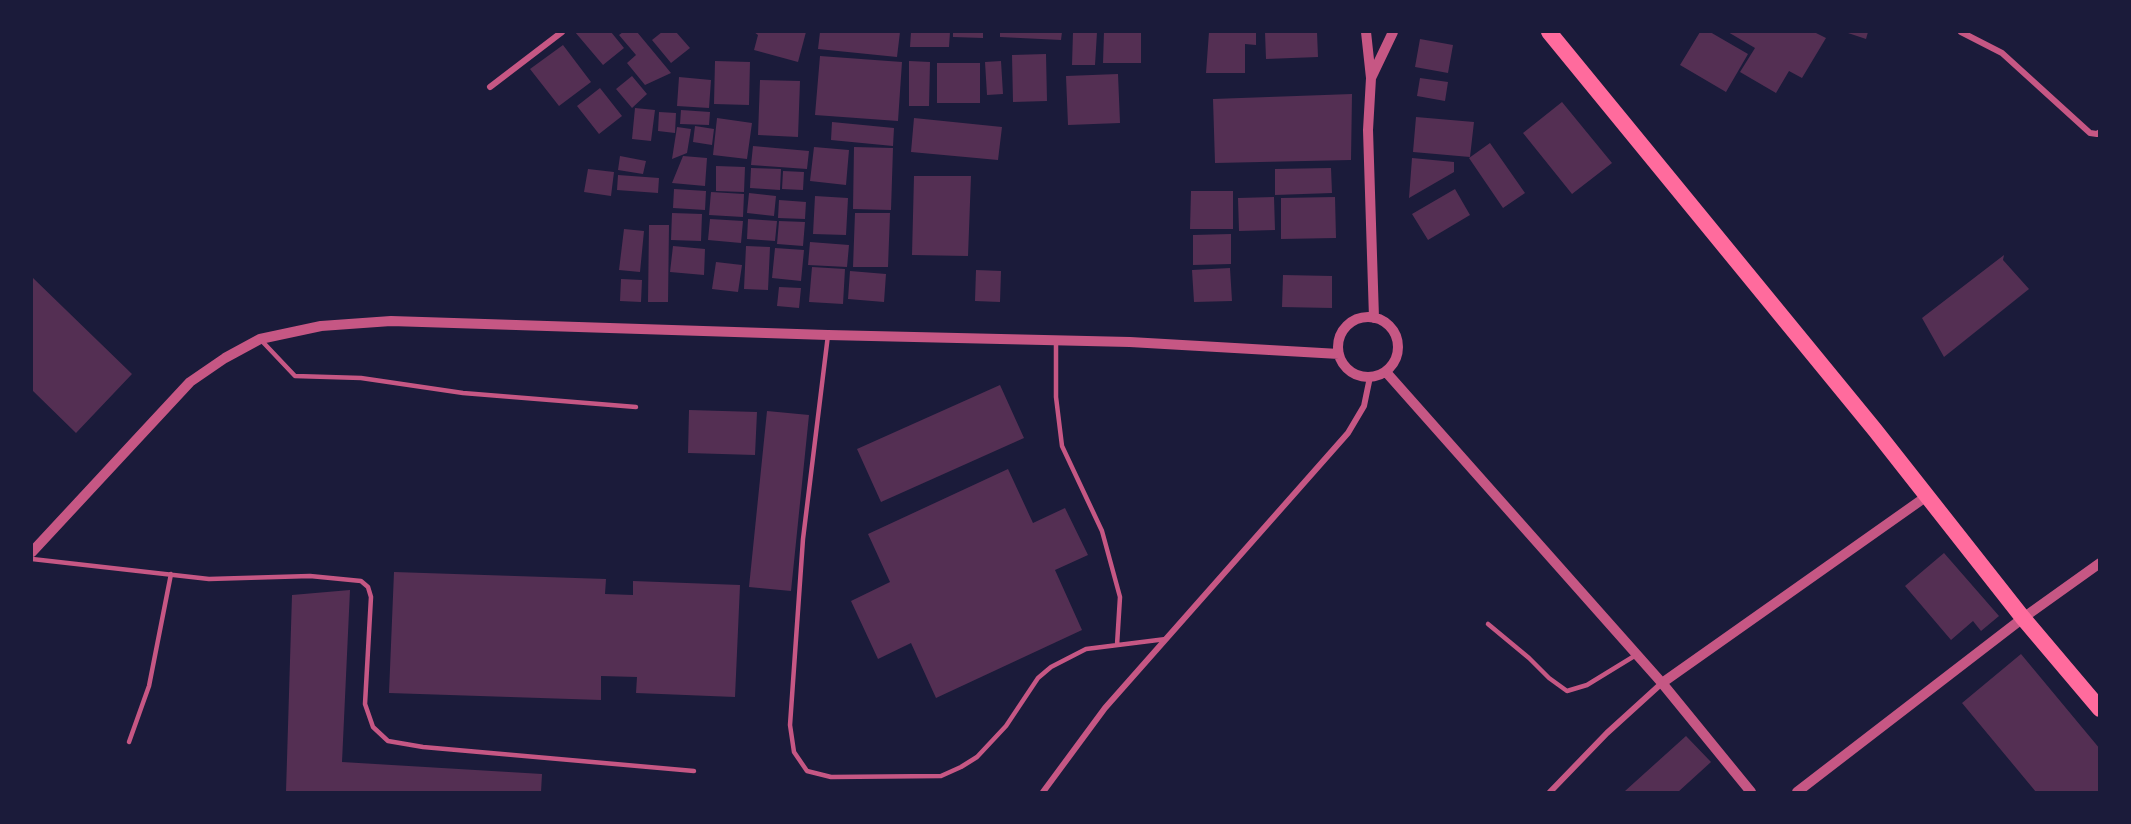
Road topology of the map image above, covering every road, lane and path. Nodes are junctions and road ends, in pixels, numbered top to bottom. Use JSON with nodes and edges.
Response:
{"nodes":[{"id":1,"x":562,"y":32,"type":"edge"},
{"id":2,"x":1366,"y":32,"type":"edge"},
{"id":3,"x":1393,"y":32,"type":"edge"},
{"id":4,"x":1549,"y":32,"type":"edge"},
{"id":5,"x":1960,"y":32,"type":"edge"},
{"id":6,"x":1371,"y":78,"type":"junction"},
{"id":7,"x":490,"y":87,"type":"dead end"},
{"id":8,"x":2100,"y":132,"type":"edge"},
{"id":9,"x":1374,"y":318,"type":"junction"},
{"id":10,"x":828,"y":335,"type":"junction"},
{"id":11,"x":260,"y":339,"type":"junction"},
{"id":12,"x":1056,"y":341,"type":"junction"},
{"id":13,"x":1339,"y":354,"type":"junction"},
{"id":14,"x":1386,"y":372,"type":"junction"},
{"id":15,"x":1370,"y":377,"type":"junction"},
{"id":16,"x":636,"y":406,"type":"dead end"},
{"id":17,"x":1927,"y":496,"type":"junction"},
{"id":18,"x":32,"y":552,"type":"edge"},
{"id":19,"x":32,"y":559,"type":"edge"},
{"id":20,"x":2100,"y":563,"type":"edge"},
{"id":21,"x":171,"y":574,"type":"junction"},
{"id":22,"x":2024,"y":618,"type":"junction"},
{"id":23,"x":1488,"y":624,"type":"dead end"},
{"id":24,"x":1167,"y":639,"type":"junction"},
{"id":25,"x":1117,"y":645,"type":"junction"},
{"id":26,"x":1636,"y":655,"type":"junction"},
{"id":27,"x":1662,"y":683,"type":"junction"},
{"id":28,"x":2100,"y":709,"type":"edge"},
{"id":29,"x":129,"y":742,"type":"dead end"},
{"id":30,"x":694,"y":771,"type":"dead end"},
{"id":31,"x":1043,"y":792,"type":"edge"},
{"id":32,"x":1550,"y":792,"type":"edge"},
{"id":33,"x":1751,"y":792,"type":"edge"},
{"id":34,"x":1797,"y":792,"type":"edge"}],
"edges":[{"from":1,"to":7,"type":"street"},
{"from":2,"to":6,"type":"street"},
{"from":3,"to":6,"type":"street"},
{"from":4,"to":17,"type":"highway"},
{"from":5,"to":8,"type":"street"},
{"from":6,"to":9,"type":"street"},
{"from":9,"to":13,"type":"street"},
{"from":9,"to":14,"type":"street"},
{"from":10,"to":11,"type":"street"},
{"from":10,"to":12,"type":"street"},
{"from":10,"to":25,"type":"lane"},
{"from":11,"to":16,"type":"lane"},
{"from":11,"to":18,"type":"street"},
{"from":12,"to":13,"type":"street"},
{"from":12,"to":25,"type":"lane"},
{"from":13,"to":15,"type":"street"},
{"from":14,"to":15,"type":"street"},
{"from":14,"to":26,"type":"street"},
{"from":15,"to":24,"type":"street"},
{"from":17,"to":22,"type":"highway"},
{"from":17,"to":27,"type":"street"},
{"from":19,"to":21,"type":"lane"},
{"from":20,"to":22,"type":"street"},
{"from":21,"to":29,"type":"lane"},
{"from":21,"to":30,"type":"lane"},
{"from":22,"to":28,"type":"highway"},
{"from":22,"to":34,"type":"street"},
{"from":23,"to":26,"type":"lane"},
{"from":24,"to":25,"type":"lane"},
{"from":24,"to":31,"type":"street"},
{"from":26,"to":27,"type":"street"},
{"from":27,"to":32,"type":"street"},
{"from":27,"to":33,"type":"street"}]}
